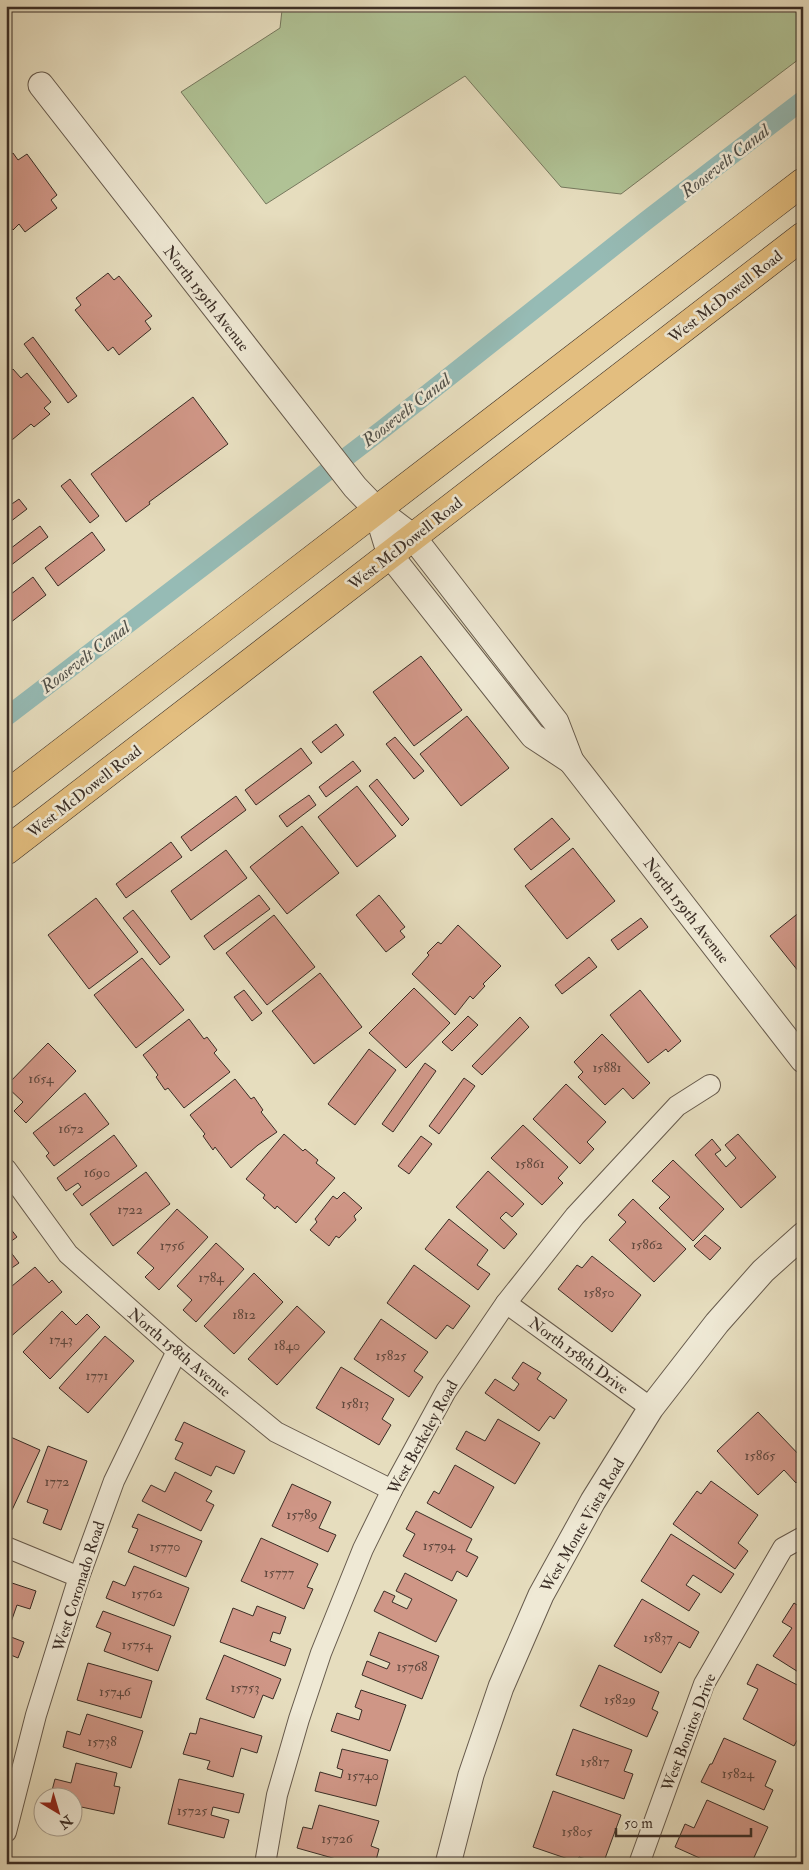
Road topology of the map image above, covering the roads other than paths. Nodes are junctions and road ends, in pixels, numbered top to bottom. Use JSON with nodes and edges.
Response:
{"nodes":[{"id":1,"x":41,"y":85,"type":"dead end"},
{"id":2,"x":803,"y":182,"type":"edge"},
{"id":3,"x":803,"y":236,"type":"edge"},
{"id":4,"x":376,"y":509,"type":"junction"},
{"id":5,"x":413,"y":536,"type":"junction"},
{"id":6,"x":390,"y":555,"type":"junction"},
{"id":7,"x":571,"y":761,"type":"junction"},
{"id":8,"x":6,"y":795,"type":"edge"},
{"id":9,"x":6,"y":850,"type":"edge"},
{"id":10,"x":803,"y":1060,"type":"edge"},
{"id":11,"x":710,"y":1085,"type":"dead end"},
{"id":12,"x":6,"y":1169,"type":"edge"},
{"id":13,"x":803,"y":1235,"type":"edge"},
{"id":14,"x":506,"y":1303,"type":"junction"},
{"id":15,"x":177,"y":1351,"type":"junction"},
{"id":16,"x":651,"y":1408,"type":"junction"},
{"id":17,"x":392,"y":1490,"type":"junction"},
{"id":18,"x":803,"y":1537,"type":"edge"},
{"id":19,"x":6,"y":1547,"type":"edge"},
{"id":20,"x":79,"y":1577,"type":"junction"},
{"id":21,"x":6,"y":1832,"type":"edge"},
{"id":22,"x":265,"y":1864,"type":"edge"},
{"id":23,"x":448,"y":1864,"type":"edge"},
{"id":24,"x":639,"y":1864,"type":"edge"}],
"edges":[{"from":1,"to":4,"type":"street","name":"North 159th Avenue"},
{"from":2,"to":4,"type":"main road"},
{"from":3,"to":5,"type":"main road","name":"West McDowell Road"},
{"from":4,"to":5,"type":"street","name":"North 159th Avenue"},
{"from":4,"to":6,"type":"street","name":"North 159th Avenue"},
{"from":4,"to":8,"type":"main road"},
{"from":5,"to":6,"type":"main road","name":"West McDowell Road"},
{"from":5,"to":7,"type":"street","name":"North 159th Avenue"},
{"from":6,"to":7,"type":"street","name":"North 159th Avenue"},
{"from":6,"to":9,"type":"main road","name":"West McDowell Road"},
{"from":7,"to":10,"type":"street","name":"North 159th Avenue"},
{"from":11,"to":14,"type":"street","name":"West Berkeley Road"},
{"from":12,"to":15,"type":"street","name":"North 158th Avenue"},
{"from":13,"to":16,"type":"street","name":"West Monte Vista Road"},
{"from":14,"to":16,"type":"street","name":"North 158th Drive"},
{"from":14,"to":17,"type":"street","name":"West Berkeley Road"},
{"from":15,"to":17,"type":"street","name":"North 158th Avenue"},
{"from":15,"to":20,"type":"street","name":"West Coronado Road"},
{"from":16,"to":23,"type":"street","name":"West Monte Vista Road"},
{"from":17,"to":22,"type":"street","name":"West Berkeley Road"},
{"from":18,"to":24,"type":"street","name":"West Bonitos Drive"},
{"from":19,"to":20,"type":"street"},
{"from":20,"to":21,"type":"street","name":"West Coronado Road"}]}
